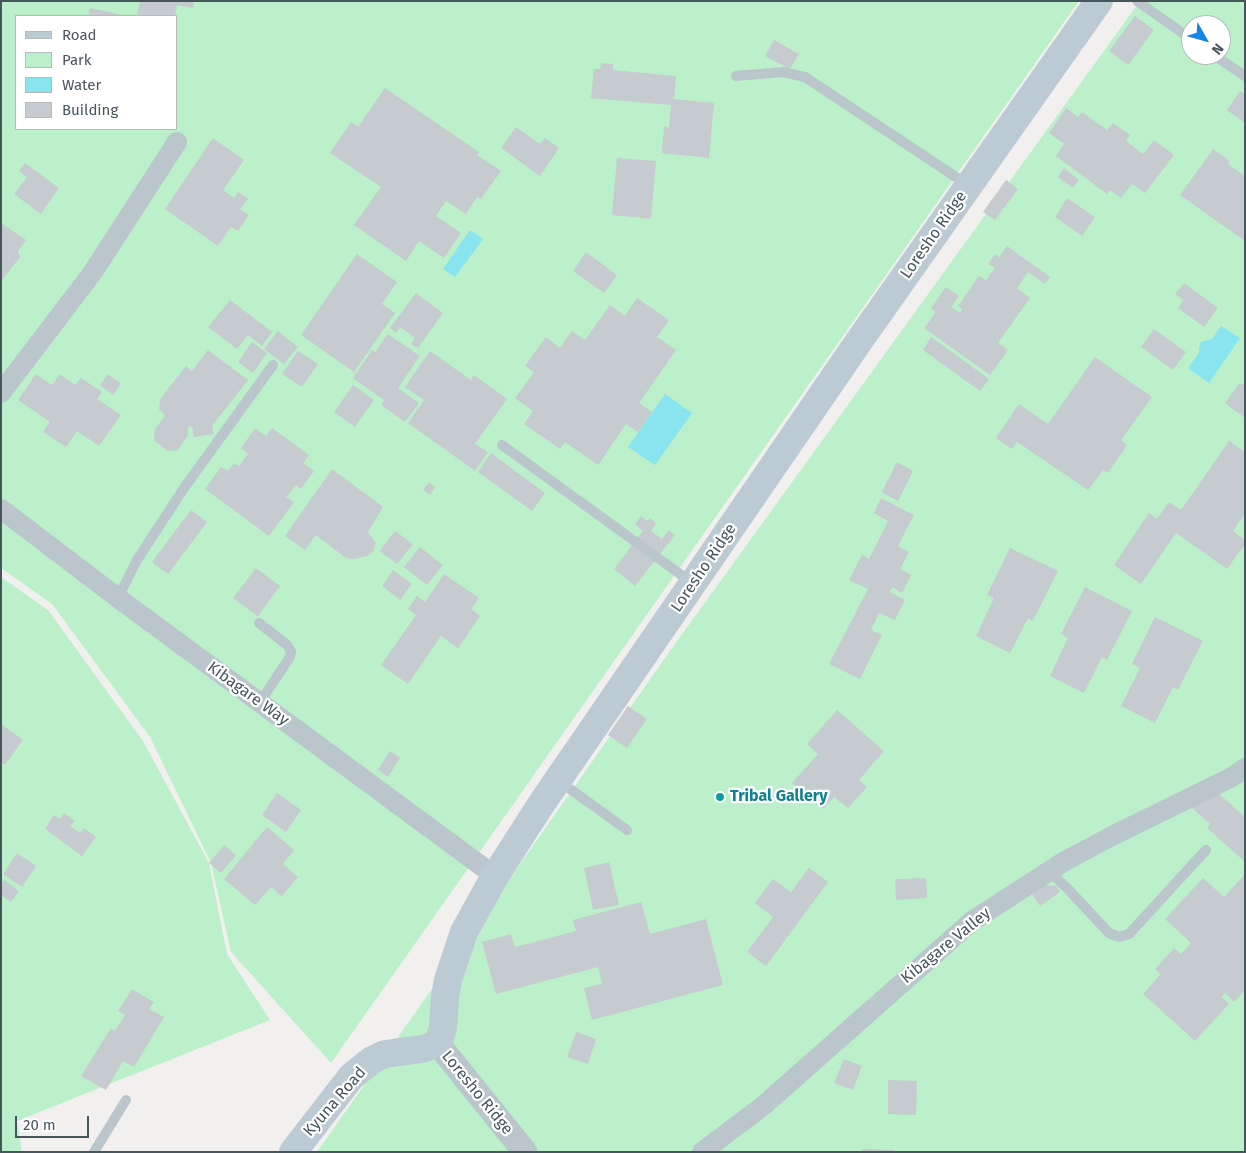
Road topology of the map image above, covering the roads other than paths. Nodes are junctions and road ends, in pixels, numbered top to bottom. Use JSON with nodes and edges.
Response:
{"nodes":[{"id":1,"x":1099,"y":1,"type":"edge"},
{"id":2,"x":1137,"y":1,"type":"edge"},
{"id":3,"x":1181,"y":32,"type":"edge"},
{"id":4,"x":1229,"y":65,"type":"edge"},
{"id":5,"x":736,"y":76,"type":"dead end"},
{"id":6,"x":1245,"y":76,"type":"edge"},
{"id":7,"x":178,"y":142,"type":"dead end"},
{"id":8,"x":969,"y":185,"type":"junction"},
{"id":9,"x":273,"y":365,"type":"dead end"},
{"id":10,"x":1,"y":393,"type":"edge"},
{"id":11,"x":502,"y":445,"type":"dead end"},
{"id":12,"x":1,"y":509,"type":"edge"},
{"id":13,"x":693,"y":583,"type":"junction"},
{"id":14,"x":118,"y":598,"type":"junction"},
{"id":15,"x":259,"y":623,"type":"dead end"},
{"id":16,"x":260,"y":702,"type":"junction"},
{"id":17,"x":1245,"y":768,"type":"edge"},
{"id":18,"x":558,"y":780,"type":"junction"},
{"id":19,"x":627,"y":830,"type":"dead end"},
{"id":20,"x":1206,"y":850,"type":"dead end"},
{"id":21,"x":1049,"y":871,"type":"junction"},
{"id":22,"x":496,"y":876,"type":"junction"},
{"id":23,"x":438,"y":1044,"type":"junction"},
{"id":24,"x":126,"y":1100,"type":"dead end"},
{"id":25,"x":94,"y":1152,"type":"edge"},
{"id":26,"x":293,"y":1152,"type":"edge"},
{"id":27,"x":525,"y":1152,"type":"edge"},
{"id":28,"x":702,"y":1152,"type":"edge"}],
"edges":[{"from":1,"to":8,"type":"main road","name":"Loresho Ridge"},
{"from":2,"to":3,"type":"lane"},
{"from":4,"to":6,"type":"lane"},
{"from":5,"to":8,"type":"lane"},
{"from":7,"to":10,"type":"street"},
{"from":8,"to":13,"type":"main road","name":"Loresho Ridge"},
{"from":9,"to":14,"type":"lane"},
{"from":11,"to":13,"type":"lane"},
{"from":12,"to":14,"type":"street","name":"Kibagare Way"},
{"from":13,"to":18,"type":"main road","name":"Loresho Ridge"},
{"from":14,"to":16,"type":"street","name":"Kibagare Way"},
{"from":15,"to":16,"type":"lane"},
{"from":16,"to":22,"type":"street","name":"Kibagare Way"},
{"from":17,"to":21,"type":"street","name":"Kibagare Valley"},
{"from":18,"to":19,"type":"lane"},
{"from":18,"to":22,"type":"main road","name":"Loresho Ridge"},
{"from":20,"to":21,"type":"lane"},
{"from":21,"to":28,"type":"street","name":"Kibagare Valley"},
{"from":22,"to":23,"type":"main road","name":"Loresho Ridge"},
{"from":23,"to":26,"type":"main road","name":"Kyuna Road"},
{"from":23,"to":27,"type":"street","name":"Loresho Ridge"},
{"from":24,"to":25,"type":"lane"}]}
